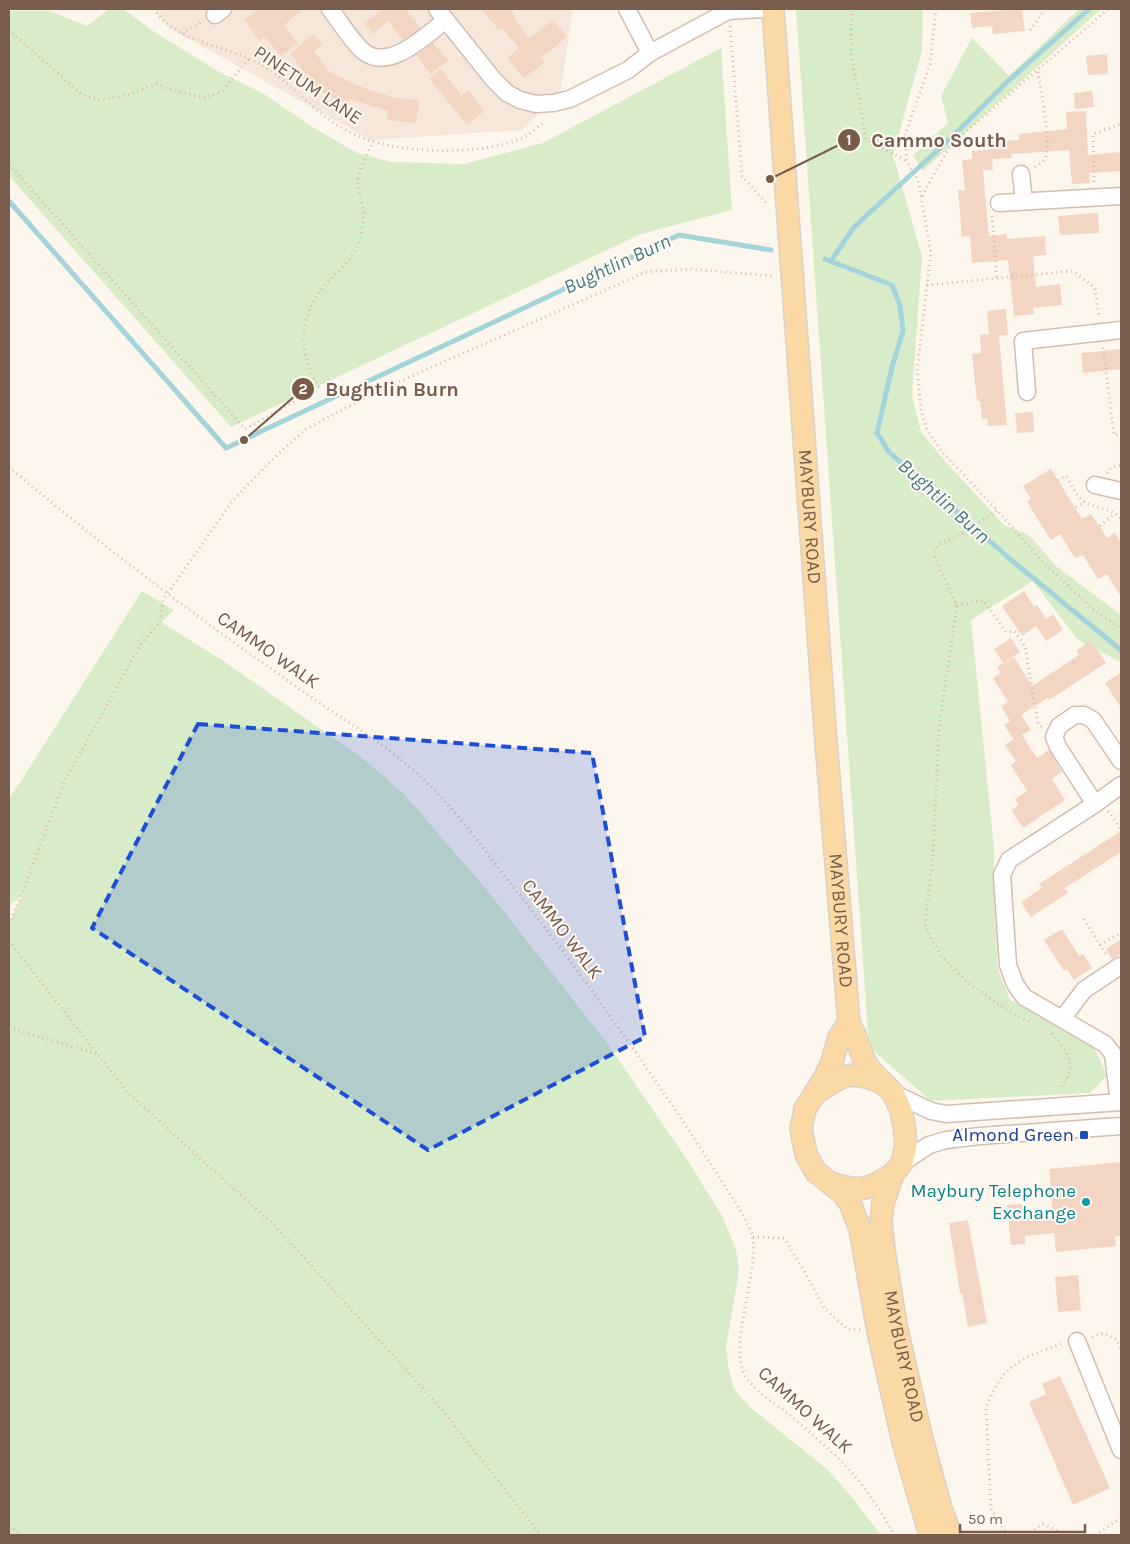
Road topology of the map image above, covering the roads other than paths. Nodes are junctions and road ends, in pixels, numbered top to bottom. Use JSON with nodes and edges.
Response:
{"nodes":[{"id":1,"x":330,"y":9,"type":"edge"},
{"id":2,"x":627,"y":9,"type":"edge"},
{"id":3,"x":763,"y":9,"type":"edge"},
{"id":4,"x":772,"y":9,"type":"edge"},
{"id":5,"x":442,"y":14,"type":"edge"},
{"id":6,"x":650,"y":53,"type":"junction"},
{"id":7,"x":1021,"y":174,"type":"road end"},
{"id":8,"x":1121,"y":196,"type":"edge"},
{"id":9,"x":1024,"y":201,"type":"junction"},
{"id":10,"x":999,"y":203,"type":"road end"},
{"id":11,"x":1121,"y":330,"type":"edge"},
{"id":12,"x":1026,"y":392,"type":"dead end"},
{"id":13,"x":1095,"y":485,"type":"dead end"},
{"id":14,"x":1121,"y":491,"type":"edge"},
{"id":15,"x":1121,"y":761,"type":"edge"},
{"id":16,"x":1121,"y":785,"type":"edge"},
{"id":17,"x":1098,"y":803,"type":"junction"},
{"id":18,"x":1119,"y":967,"type":"edge"},
{"id":19,"x":849,"y":1023,"type":"junction"},
{"id":20,"x":1056,"y":1024,"type":"junction"},
{"id":21,"x":889,"y":1089,"type":"junction"},
{"id":22,"x":816,"y":1093,"type":"junction"},
{"id":23,"x":1120,"y":1102,"type":"edge"},
{"id":24,"x":1121,"y":1126,"type":"edge"},
{"id":25,"x":897,"y":1168,"type":"junction"},
{"id":26,"x":830,"y":1183,"type":"junction"},
{"id":27,"x":1077,"y":1341,"type":"road end"},
{"id":28,"x":1121,"y":1450,"type":"edge"},
{"id":29,"x":930,"y":1535,"type":"edge"},
{"id":30,"x":951,"y":1535,"type":"edge"}],
"edges":[{"from":1,"to":5,"type":"street"},
{"from":2,"to":6,"type":"street"},
{"from":3,"to":6,"type":"street"},
{"from":4,"to":19,"type":"main road","name":"MAYBURY ROAD"},
{"from":5,"to":6,"type":"street"},
{"from":7,"to":9,"type":"street"},
{"from":8,"to":9,"type":"street"},
{"from":9,"to":10,"type":"street"},
{"from":11,"to":12,"type":"street"},
{"from":13,"to":14,"type":"street"},
{"from":15,"to":17,"type":"street"},
{"from":16,"to":17,"type":"street"},
{"from":17,"to":20,"type":"street"},
{"from":18,"to":20,"type":"street"},
{"from":19,"to":21,"type":"main road","name":"MAYBURY ROAD"},
{"from":19,"to":22,"type":"main road","name":"MAYBURY ROAD"},
{"from":20,"to":23,"type":"street"},
{"from":21,"to":22,"type":"main road","name":"MAYBURY ROAD"},
{"from":21,"to":23,"type":"street"},
{"from":21,"to":25,"type":"main road","name":"MAYBURY ROAD"},
{"from":22,"to":26,"type":"main road","name":"MAYBURY ROAD"},
{"from":24,"to":25,"type":"street"},
{"from":25,"to":26,"type":"main road"},
{"from":25,"to":30,"type":"main road","name":"MAYBURY ROAD"},
{"from":26,"to":29,"type":"main road","name":"MAYBURY ROAD"},
{"from":27,"to":28,"type":"street"}]}
